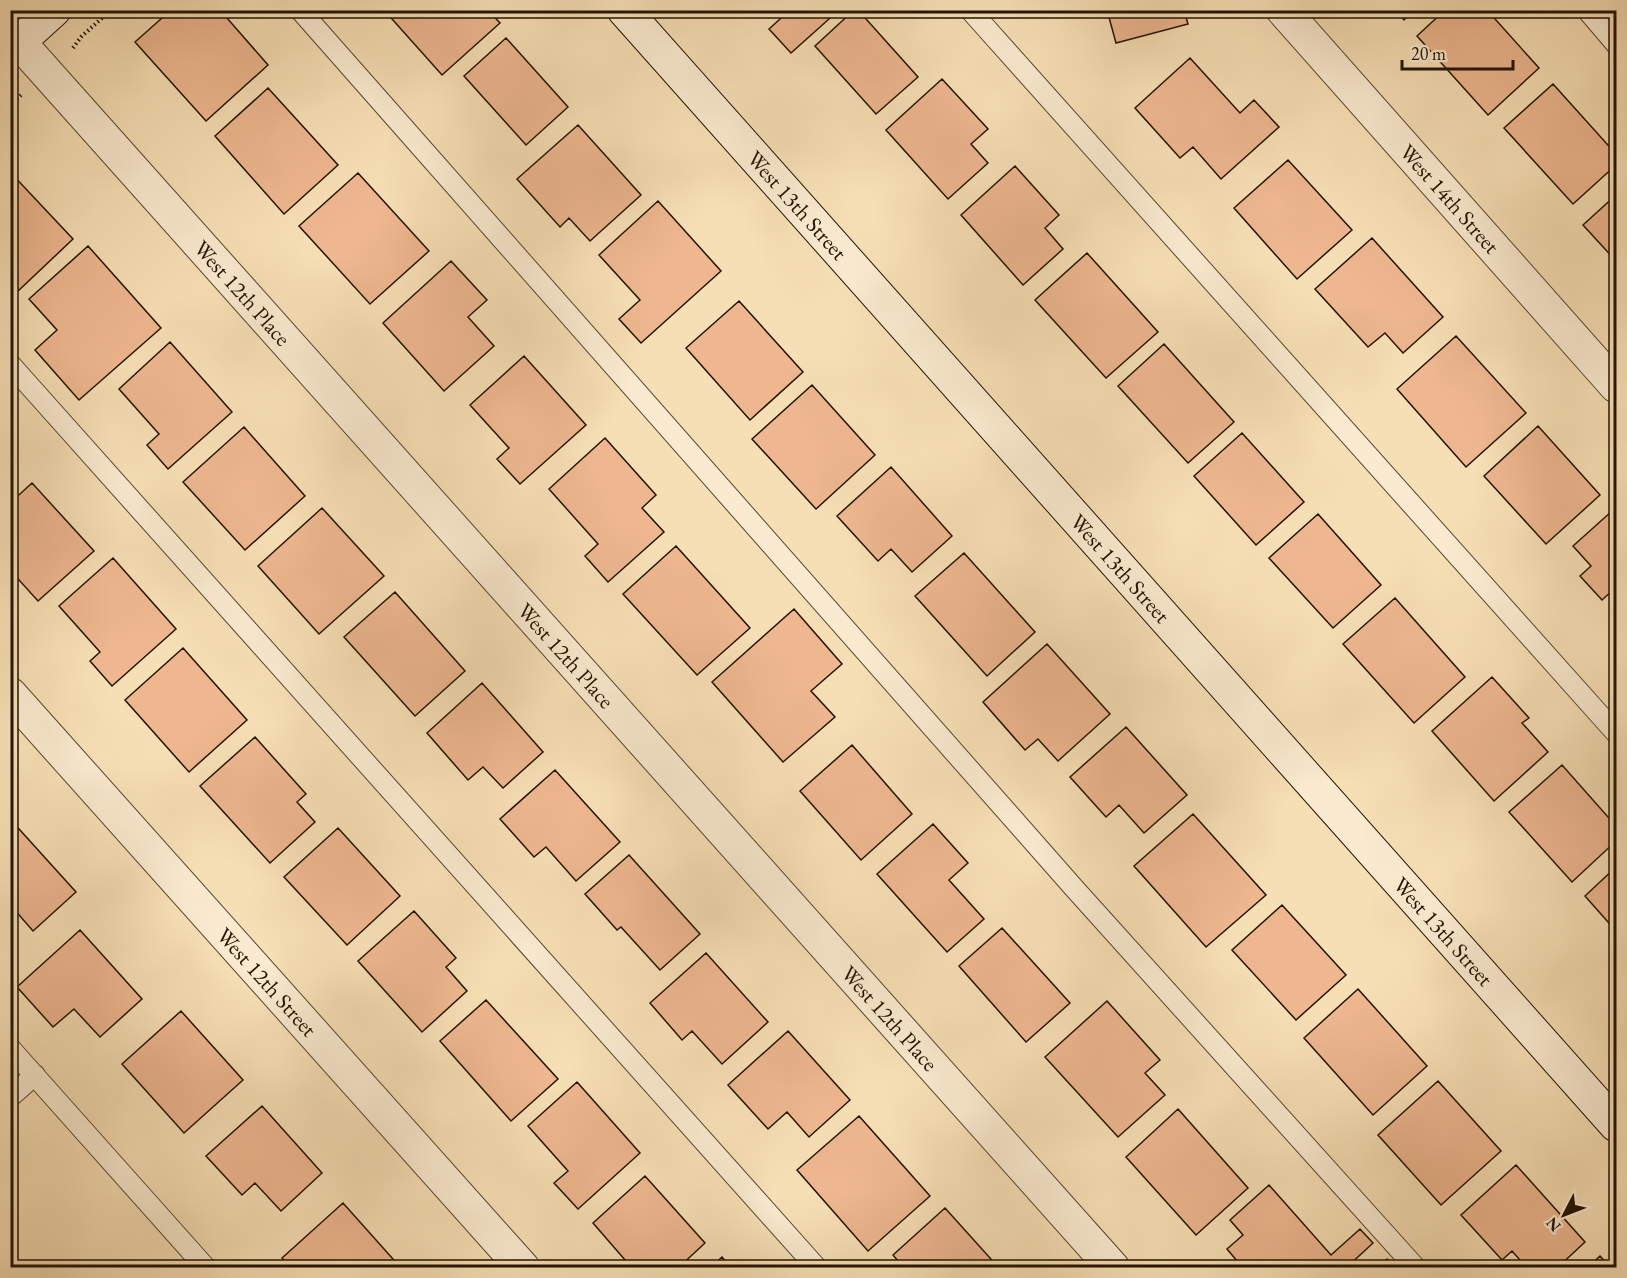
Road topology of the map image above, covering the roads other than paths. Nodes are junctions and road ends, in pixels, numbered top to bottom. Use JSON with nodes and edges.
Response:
{"nodes":[{"id":1,"x":54,"y":10,"type":"edge"},
{"id":2,"x":300,"y":10,"type":"edge"},
{"id":3,"x":624,"y":10,"type":"edge"},
{"id":4,"x":970,"y":10,"type":"edge"},
{"id":5,"x":1283,"y":10,"type":"edge"},
{"id":6,"x":1587,"y":10,"type":"edge"},
{"id":7,"x":1617,"y":44,"type":"edge"},
{"id":8,"x":15,"y":46,"type":"edge"},
{"id":9,"x":10,"y":364,"type":"edge"},
{"id":10,"x":1617,"y":386,"type":"edge"},
{"id":11,"x":10,"y":694,"type":"edge"},
{"id":12,"x":1617,"y":733,"type":"edge"},
{"id":13,"x":10,"y":1048,"type":"edge"},
{"id":14,"x":35,"y":1076,"type":"junction"},
{"id":15,"x":10,"y":1097,"type":"edge"},
{"id":16,"x":1617,"y":1125,"type":"edge"},
{"id":17,"x":206,"y":1268,"type":"edge"},
{"id":18,"x":523,"y":1268,"type":"edge"},
{"id":19,"x":817,"y":1268,"type":"edge"},
{"id":20,"x":1113,"y":1268,"type":"edge"},
{"id":21,"x":1416,"y":1268,"type":"edge"}],
"edges":[{"from":1,"to":8,"type":"street"},
{"from":2,"to":21,"type":"lane"},
{"from":3,"to":16,"type":"street","name":"West 13th Street"},
{"from":4,"to":12,"type":"lane"},
{"from":5,"to":10,"type":"street","name":"West 14th Street"},
{"from":6,"to":7,"type":"lane"},
{"from":8,"to":20,"type":"street","name":"West 12th Place"},
{"from":9,"to":19,"type":"lane"},
{"from":11,"to":18,"type":"street","name":"West 12th Street"},
{"from":13,"to":14,"type":"lane"},
{"from":14,"to":15,"type":"lane"},
{"from":14,"to":17,"type":"lane"}]}
